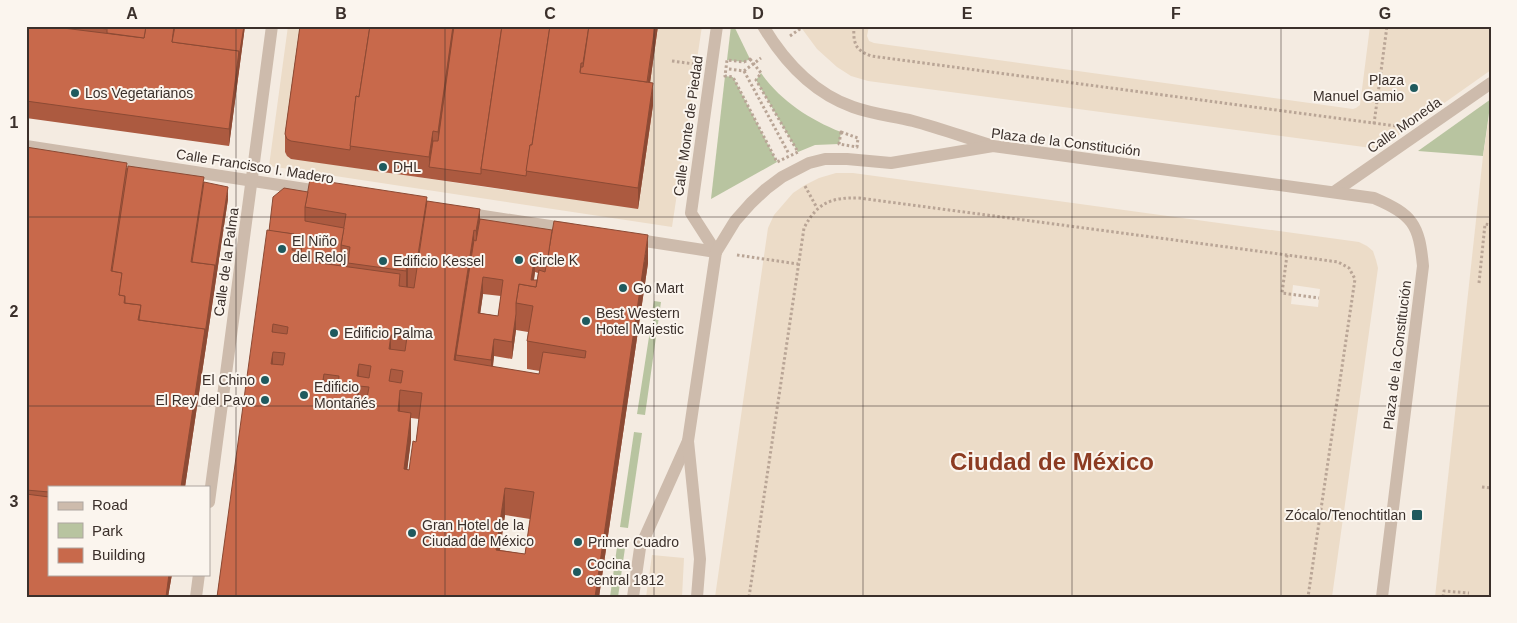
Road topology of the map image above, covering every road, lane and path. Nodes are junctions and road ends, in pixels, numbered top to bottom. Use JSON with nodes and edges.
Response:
{"nodes":[{"id":1,"x":272,"y":26,"type":"edge"},
{"id":2,"x":717,"y":26,"type":"edge"},
{"id":3,"x":763,"y":26,"type":"edge"},
{"id":4,"x":804,"y":26,"type":"edge"},
{"id":5,"x":854,"y":26,"type":"edge"},
{"id":6,"x":1387,"y":26,"type":"edge"},
{"id":7,"x":1475,"y":26,"type":"edge"},
{"id":8,"x":1491,"y":28,"type":"edge"},
{"id":9,"x":776,"y":47,"type":"junction"},
{"id":10,"x":672,"y":61,"type":"dead end"},
{"id":11,"x":754,"y":64,"type":"junction"},
{"id":12,"x":712,"y":67,"type":"junction"},
{"id":13,"x":726,"y":68,"type":"junction"},
{"id":14,"x":744,"y":71,"type":"junction"},
{"id":15,"x":1491,"y":83,"type":"edge"},
{"id":16,"x":1374,"y":124,"type":"junction"},
{"id":17,"x":1423,"y":130,"type":"junction"},
{"id":18,"x":26,"y":146,"type":"edge"},
{"id":19,"x":992,"y":146,"type":"junction"},
{"id":20,"x":790,"y":156,"type":"junction"},
{"id":21,"x":796,"y":169,"type":"junction"},
{"id":22,"x":252,"y":180,"type":"junction"},
{"id":23,"x":1334,"y":192,"type":"junction"},
{"id":24,"x":333,"y":193,"type":"edge"},
{"id":25,"x":817,"y":208,"type":"junction"},
{"id":26,"x":450,"y":211,"type":"edge"},
{"id":27,"x":1491,"y":225,"type":"edge"},
{"id":28,"x":586,"y":232,"type":"edge"},
{"id":29,"x":624,"y":238,"type":"edge"},
{"id":30,"x":716,"y":252,"type":"junction"},
{"id":31,"x":1287,"y":255,"type":"junction"},
{"id":32,"x":798,"y":264,"type":"junction"},
{"id":33,"x":1479,"y":283,"type":"dead end"},
{"id":34,"x":1319,"y":298,"type":"dead end"},
{"id":35,"x":688,"y":441,"type":"junction"},
{"id":36,"x":1482,"y":487,"type":"dead end"},
{"id":37,"x":1491,"y":488,"type":"edge"},
{"id":38,"x":210,"y":495,"type":"edge"},
{"id":39,"x":199,"y":576,"type":"edge"},
{"id":40,"x":1469,"y":593,"type":"dead end"},
{"id":41,"x":196,"y":597,"type":"edge"},
{"id":42,"x":633,"y":597,"type":"edge"},
{"id":43,"x":697,"y":597,"type":"edge"},
{"id":44,"x":749,"y":597,"type":"edge"},
{"id":45,"x":1308,"y":597,"type":"edge"},
{"id":46,"x":1382,"y":597,"type":"edge"},
{"id":47,"x":1444,"y":597,"type":"edge"}],
"edges":[{"from":1,"to":22,"type":"street","name":"Calle de la Palma"},
{"from":2,"to":12,"type":"street","name":"Calle Monte de Piedad"},
{"from":3,"to":9,"type":"street"},
{"from":4,"to":9,"type":"path"},
{"from":5,"to":16,"type":"path"},
{"from":6,"to":16,"type":"path"},
{"from":7,"to":8,"type":"path"},
{"from":9,"to":11,"type":"path"},
{"from":9,"to":19,"type":"street"},
{"from":10,"to":12,"type":"path"},
{"from":11,"to":13,"type":"path"},
{"from":11,"to":14,"type":"path"},
{"from":11,"to":20,"type":"path"},
{"from":12,"to":13,"type":"path"},
{"from":12,"to":30,"type":"street","name":"Calle Monte de Piedad"},
{"from":13,"to":14,"type":"path"},
{"from":13,"to":20,"type":"path"},
{"from":14,"to":20,"type":"path"},
{"from":15,"to":17,"type":"street","name":"Calle Moneda"},
{"from":16,"to":17,"type":"path"},
{"from":17,"to":23,"type":"street","name":"Calle Moneda"},
{"from":18,"to":22,"type":"street","name":"Calle Francisco I. Madero"},
{"from":19,"to":21,"type":"street","name":"Plaza de la Constitución"},
{"from":19,"to":23,"type":"street","name":"Plaza de la Constitución"},
{"from":20,"to":21,"type":"path"},
{"from":21,"to":25,"type":"path"},
{"from":21,"to":30,"type":"street","name":"Plaza de la Constitución"},
{"from":22,"to":24,"type":"street","name":"Calle Francisco I. Madero"},
{"from":22,"to":38,"type":"street","name":"Calle de la Palma"},
{"from":23,"to":46,"type":"street","name":"Plaza de la Constitución"},
{"from":25,"to":31,"type":"path"},
{"from":25,"to":32,"type":"path"},
{"from":26,"to":28,"type":"street"},
{"from":27,"to":33,"type":"path"},
{"from":29,"to":30,"type":"street"},
{"from":30,"to":32,"type":"path"},
{"from":30,"to":35,"type":"street","name":"Plaza de la Constitución"},
{"from":31,"to":34,"type":"path"},
{"from":31,"to":45,"type":"path"},
{"from":32,"to":44,"type":"path"},
{"from":35,"to":42,"type":"street"},
{"from":35,"to":43,"type":"street","name":"Plaza de la Constitución"},
{"from":36,"to":37,"type":"path"},
{"from":39,"to":41,"type":"street"},
{"from":40,"to":47,"type":"path"}]}
